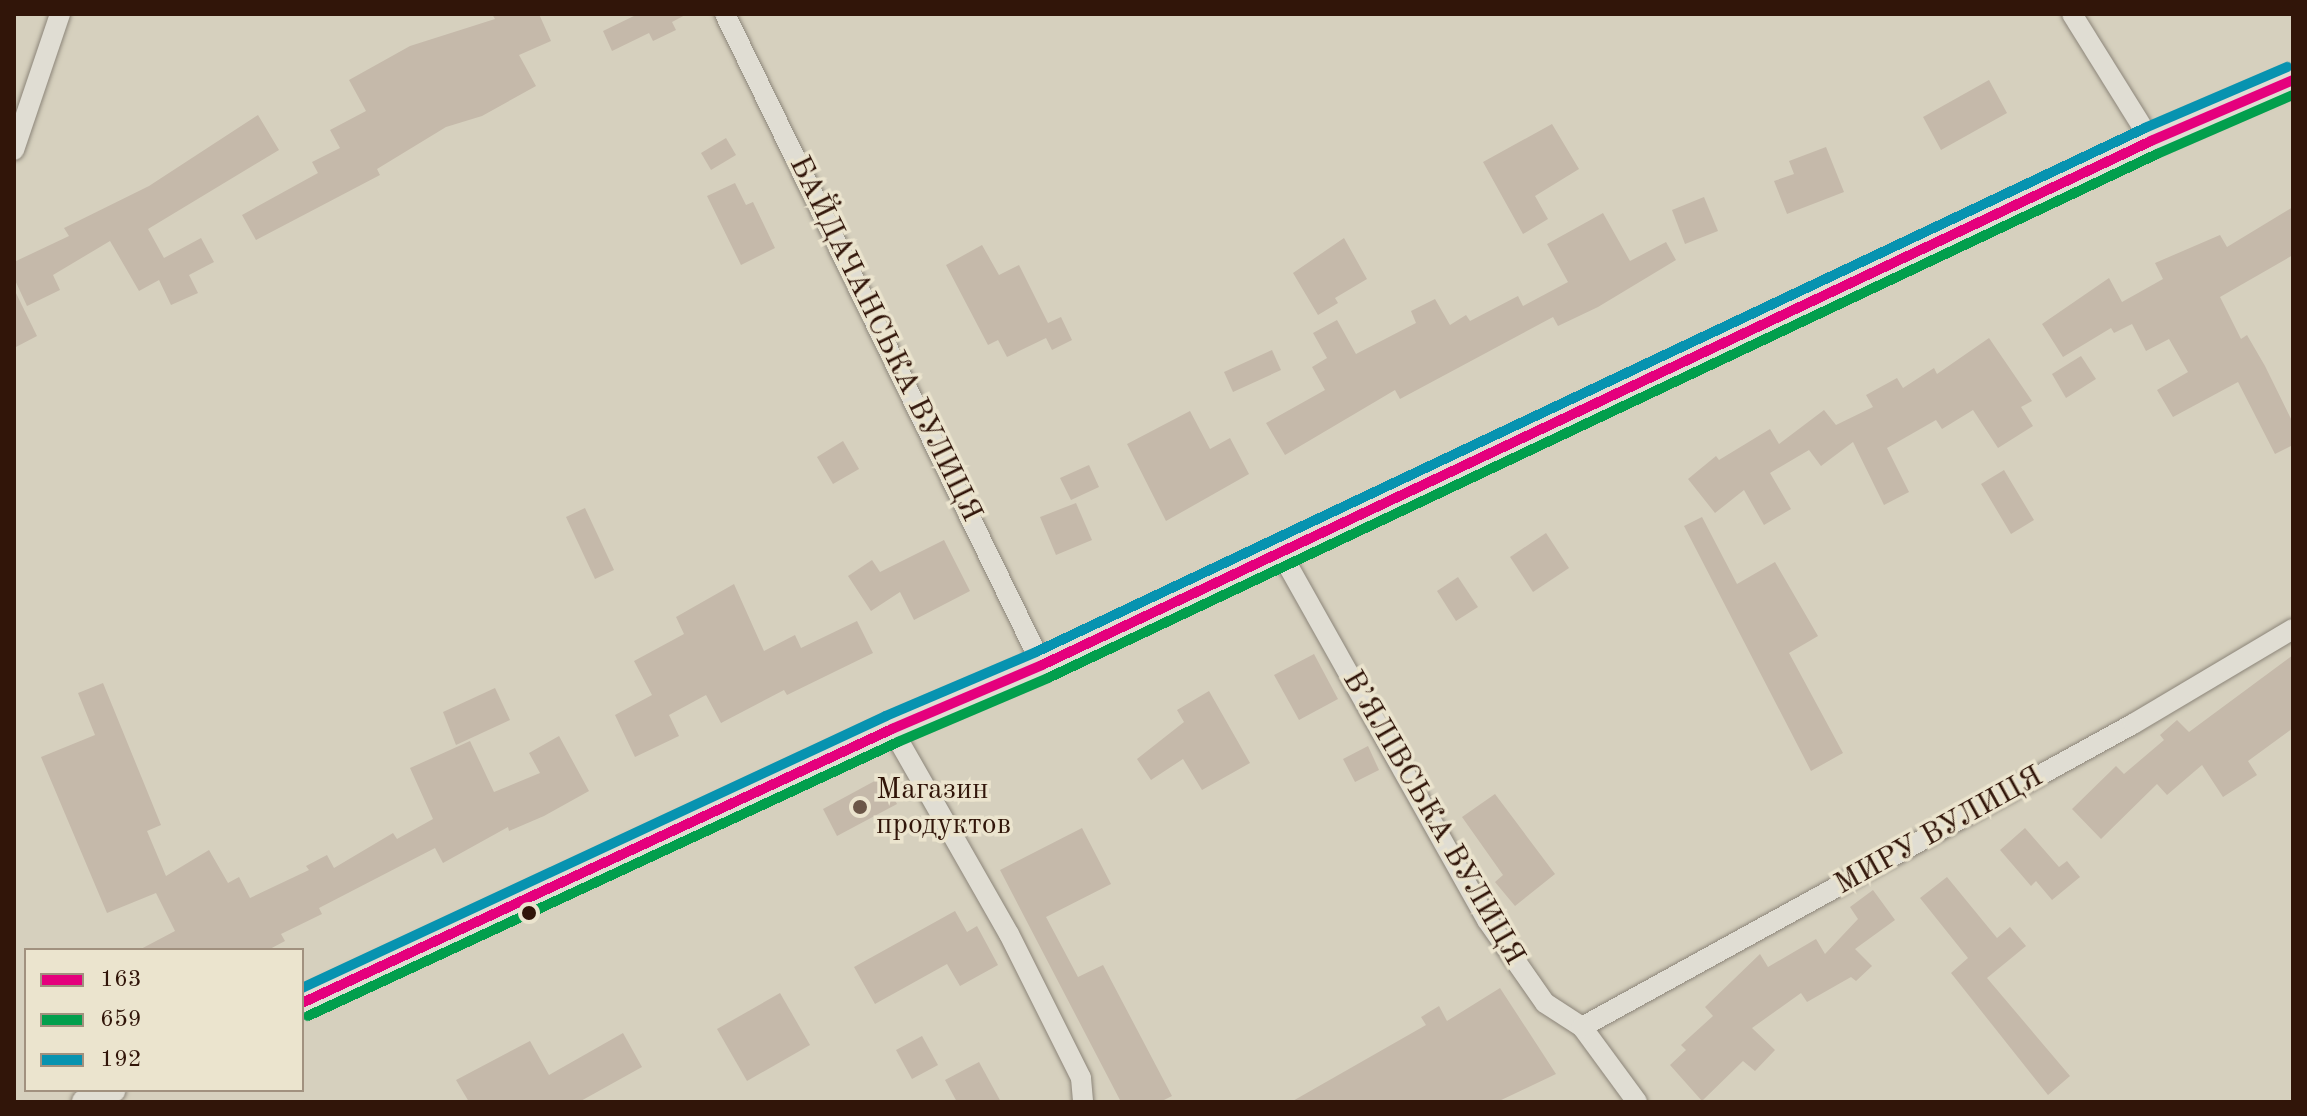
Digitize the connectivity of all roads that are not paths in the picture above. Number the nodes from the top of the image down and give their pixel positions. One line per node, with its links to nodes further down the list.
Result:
1 (60, 14): 6 (street)
2 (725, 14): 9 (street, БАЙДАЧАНСЬКА ВУЛИЦЯ)
3 (2072, 14): 5 (street)
4 (2293, 80): 5 (street)
5 (2151, 141): 7 (street)
6 (14, 150)
7 (1281, 553): 9 (street); 12 (street, В’ЯЛІВСЬКА ВУЛИЦЯ)
8 (2293, 629): 12 (street, МИРУ ВУЛИЦЯ)
9 (1042, 665): 10 (street)
10 (892, 729): 11 (street); 15 (street)
11 (304, 1002)
12 (1582, 1027): 16 (street, В’ЯЛІВСЬКА ВУЛИЦЯ)
13 (108, 1092): 14 (street)
14 (85, 1102)
15 (1083, 1102)
16 (1637, 1102)

